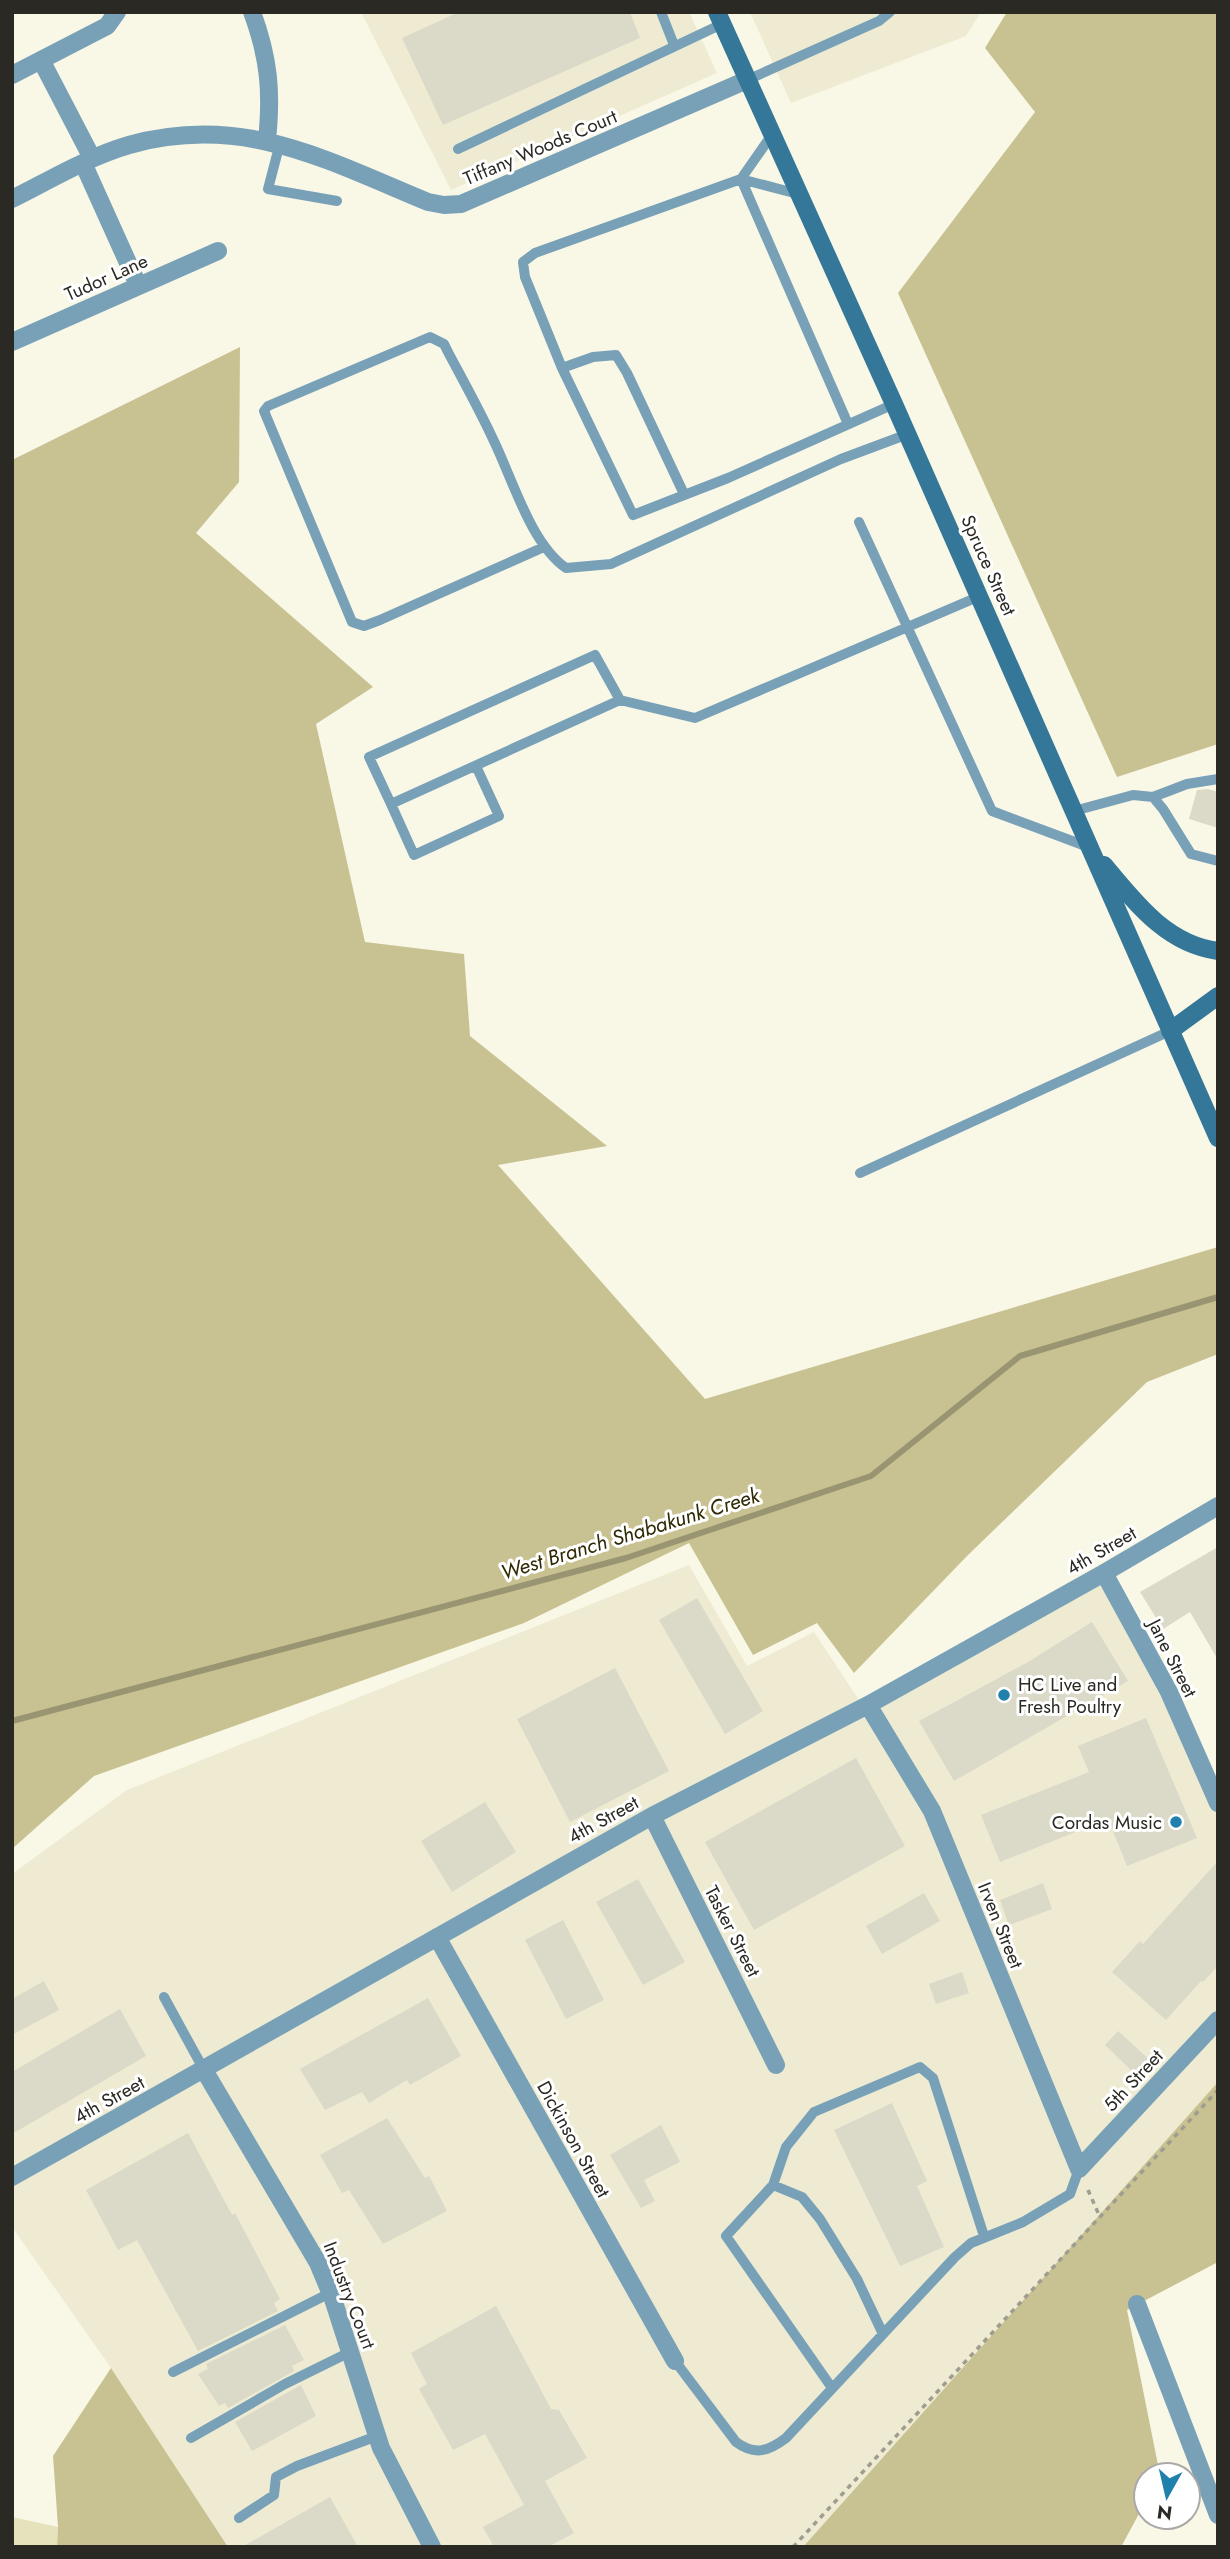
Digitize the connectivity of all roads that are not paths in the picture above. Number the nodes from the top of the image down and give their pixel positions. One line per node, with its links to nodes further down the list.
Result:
1 (117, 12): 8 (street)
2 (252, 12): 12 (street)
3 (661, 12): 7 (lane)
4 (890, 12): 5 (lane)
5 (877, 17): 10 (lane)
6 (719, 18): 7 (lane); 10 (street, Spruce Street)
7 (674, 45): 13 (lane)
8 (41, 60): 9 (street); 14 (street)
9 (12, 75)
10 (747, 80): 11 (street, Spruce Street); 12 (street, Tiffany Woods Court)
11 (771, 136): 15 (lane); 16 (street, Spruce Street)
12 (274, 141): 14 (street, Tiffany Woods Court); 18 (lane)
13 (458, 149)
14 (88, 161): 17 (street, Tiffany Woods Court); 20 (street)
15 (741, 178): 16 (lane); 22 (lane); 24 (lane)
16 (798, 194): 23 (street, Spruce Street)
17 (12, 200)
18 (337, 201)
19 (218, 251): 20 (street, Tudor Lane)
20 (138, 285): 21 (street, Tudor Lane)
21 (12, 342)
22 (562, 368): 26 (lane); 26 (lane)
23 (894, 404): 24 (lane); 25 (street, Spruce Street)
24 (849, 424): 26 (lane)
25 (908, 434): 28 (lane); 29 (street, Spruce Street)
26 (684, 494)
27 (859, 522): 30 (lane)
28 (544, 547): 28 (lane)
29 (980, 596): 30 (lane); 36 (street, Spruce Street)
30 (906, 627): 31 (lane); 37 (lane)
31 (620, 700): 32 (lane); 35 (lane)
32 (476, 765): 35 (lane); 35 (lane)
33 (1218, 779): 34 (lane)
34 (1153, 797): 36 (lane); 38 (lane)
35 (391, 804)
36 (1074, 811): 37 (street, Spruce Street)
37 (1091, 848): 39 (street); 41 (street, Spruce Street)
38 (1218, 861)
39 (1218, 951)
40 (1218, 996): 41 (street)
41 (1170, 1031): 42 (street, Spruce Street); 43 (lane)
42 (1218, 1138)
43 (860, 1173)
44 (1218, 1506): 45 (street, 4th Street)
45 (1104, 1573): 46 (street, 4th Street); 47 (street, Jane Street)
46 (868, 1705): 49 (street, 4th Street); 55 (street, Irven Street)
47 (1214, 1782): 48 (street, Jane Street)
48 (1218, 1803)
49 (652, 1816): 50 (street, 4th Street); 53 (street, Tasker Street)
50 (437, 1937): 54 (street, 4th Street); 63 (street, Dickinson Street)
51 (164, 1997): 54 (lane)
52 (1218, 2020): 55 (street, 5th Street)
53 (776, 2065)
54 (204, 2070): 56 (street, 4th Street); 59 (street, Industry Court)
55 (1079, 2169): 58 (lane)
56 (12, 2177)
57 (773, 2185): 58 (lane); 61 (lane); 65 (lane)
58 (984, 2236): 61 (lane)
59 (330, 2293): 62 (street, Industry Court); 64 (lane)
60 (1138, 2304): 68 (street)
61 (883, 2334): 65 (lane)
62 (350, 2352): 66 (street, Industry Court); 67 (lane)
63 (675, 2361): 65 (lane)
64 (173, 2372)
65 (832, 2388)
66 (377, 2436): 69 (lane); 70 (street, Industry Court)
67 (191, 2438)
68 (1218, 2515)
69 (239, 2518)
70 (432, 2547)

